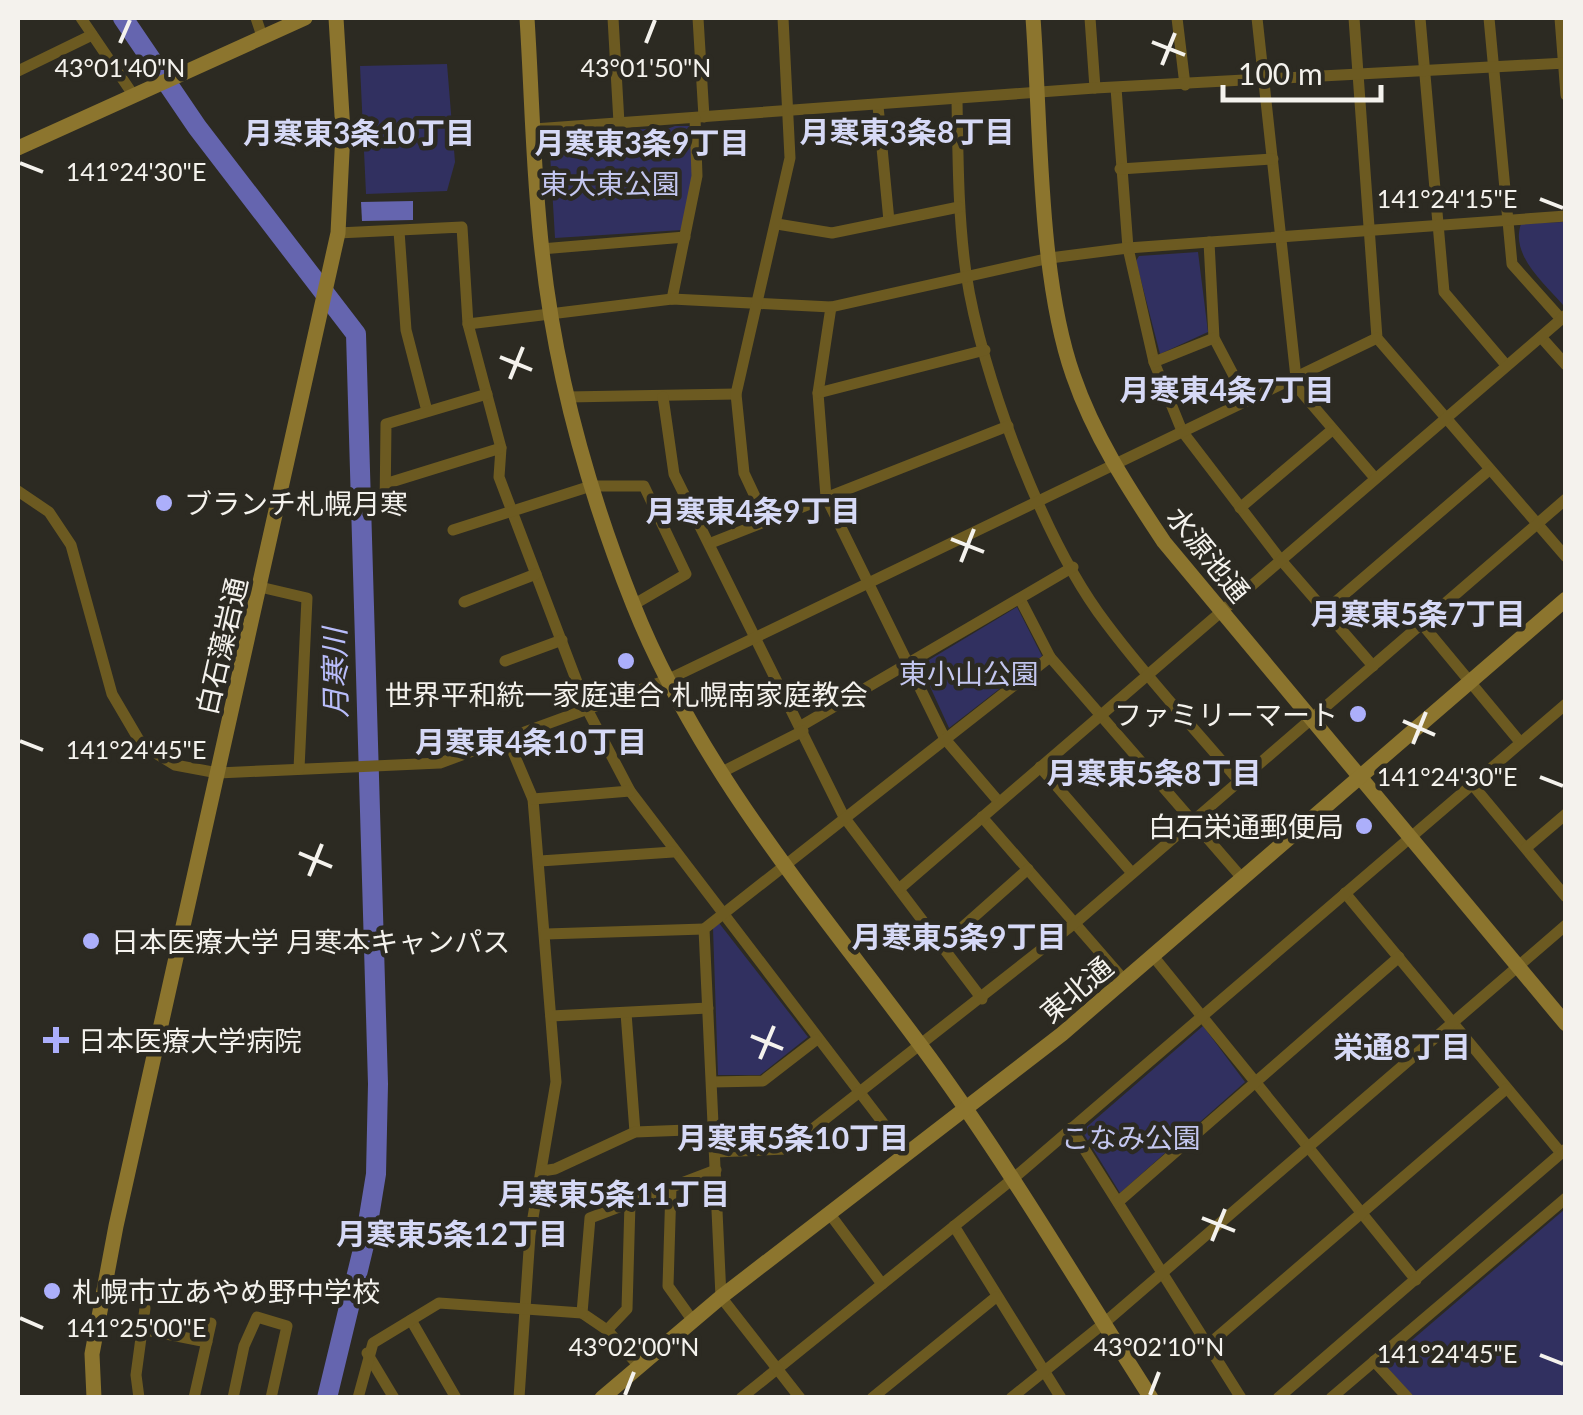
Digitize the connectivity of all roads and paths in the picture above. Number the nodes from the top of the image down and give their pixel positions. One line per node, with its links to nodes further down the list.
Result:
1 (81, 18): 17 (street)
2 (256, 18): 18 (street)
3 (305, 18): 18 (street)
4 (336, 18): 48 (street)
5 (527, 18): 36 (street)
6 (613, 18): 35 (street)
7 (698, 18): 34 (street)
8 (783, 18): 33 (street)
9 (1033, 18): 29 (street, 水源池通)
10 (1090, 18): 26 (street)
11 (1177, 18): 25 (street)
12 (1258, 18): 24 (street)
13 (1354, 18): 23 (street)
14 (1420, 18): 21 (street)
15 (1489, 18): 20 (street)
16 (1560, 18): 19 (street)
17 (92, 35): 22 (street); 28 (street)
18 (262, 36): 28 (street)
19 (1564, 63): 20 (street); 30 (street)
20 (1492, 65): 21 (street); 42 (street)
21 (1424, 70): 23 (street); 45 (street)
22 (18, 71)
23 (1358, 74): 24 (street); 47 (street)
24 (1266, 79): 25 (street); 38 (street)
25 (1185, 84): 27 (street)
26 (1094, 88): 27 (street); 29 (street)
27 (1116, 88): 39 (street)
28 (140, 93): 37 (street)
29 (1038, 93): 31 (street); 54 (street, 水源池通)
30 (1566, 95)
31 (956, 99): 32 (street); 40 (street)
32 (878, 106): 33 (street); 43 (street)
33 (788, 111): 34 (street); 44 (street)
34 (699, 118): 35 (street); 49 (street)
35 (619, 122): 36 (street)
36 (534, 129): 53 (street)
37 (18, 148)
38 (1273, 159): 39 (street); 50 (street)
39 (1120, 169): 52 (street)
40 (959, 207): 43 (street); 55 (street)
41 (1566, 216): 42 (street)
42 (1507, 220): 45 (street); 60 (street)
43 (889, 221): 44 (street)
44 (777, 224): 57 (street)
45 (1438, 226): 47 (street); 67 (street)
46 (398, 231): 48 (street); 61 (street); 76 (street)
47 (1367, 232): 50 (street); 64 (street)
48 (338, 233): 103 (street, 白石藻岩通)
49 (686, 237): 53 (street); 56 (street)
50 (1283, 238): 51 (street); 69 (street)
51 (1209, 242): 52 (street); 63 (street)
52 (1128, 248): 54 (street); 66 (street)
53 (541, 249): 59 (street)
54 (1050, 258): 55 (street); 82 (street, 水源池通)
55 (966, 276): 58 (street); 65 (street)
56 (672, 299): 57 (street); 59 (street)
57 (758, 302): 58 (street); 72 (street)
58 (831, 307): 70 (street)
59 (550, 312): 61 (street); 74 (street)
60 (1563, 317): 62 (street)
61 (468, 324): 71 (street)
62 (1541, 337): 67 (street); 68 (street)
63 (1214, 338): 66 (street); 75 (street)
64 (1376, 338): 69 (street); 77 (street)
65 (985, 350): 70 (street); 78 (street)
66 (1154, 362): 80 (street)
67 (1506, 365): 77 (street)
68 (1566, 365)
69 (1296, 375): 75 (street); 79 (street)
70 (818, 393): 88 (street)
71 (487, 394): 76 (street); 81 (street)
72 (736, 394): 73 (street); 94 (street)
73 (663, 396): 74 (street); 97 (street)
74 (567, 397): 86 (street)
75 (1246, 399): 80 (street)
76 (427, 411): 85 (street)
77 (1445, 418): 83 (street); 84 (street)
78 (1008, 426): 88 (street); 90 (street)
79 (1332, 430): 84 (street); 91 (street)
80 (1182, 431): 82 (street); 91 (street)
81 (500, 448): 85 (street); 93 (street)
82 (1111, 463): 90 (street); 108 (street, 水源池通)
83 (1489, 470): 95 (street); 109 (street)
84 (1374, 477): 99 (street)
85 (388, 483): 92 (street)
86 (591, 486): 93 (street); 107 (street); 107 (street)
87 (18, 491): 130 (street)
88 (826, 497): 94 (street); 102 (street)
89 (1566, 499): 95 (street)
90 (1037, 500): 100 (street); 102 (street)
91 (1240, 508): 99 (street)
92 (386, 510)
93 (511, 512): 96 (street); 101 (street)
94 (767, 522): 97 (street)
95 (1536, 524): 98 (street); 110 (street)
96 (452, 530)
97 (711, 544): 111 (street)
98 (1566, 557)
99 (1280, 560): 108 (street); 109 (street)
100 (1073, 566): 104 (street); 117 (street)
101 (536, 574): 106 (street); 112 (street)
102 (868, 582): 111 (street); 115 (street)
103 (260, 587): 129 (street); 130 (street, 白石藻岩通)
104 (1020, 598): 113 (street); 115 (street)
105 (1566, 599): 119 (street, 東北通)
106 (464, 602)
107 (634, 605): 118 (street)
108 (1220, 609): 117 (street); 123 (street, 水源池通)
109 (1325, 612): 116 (street)
110 (1422, 624): 116 (street); 119 (street)
111 (754, 637): 118 (street); 124 (street)
112 (562, 640): 114 (street); 121 (street)
113 (1050, 657): 122 (street); 125 (street)
114 (504, 661)
115 (909, 663): 124 (street); 125 (street)
116 (1373, 666): 123 (street)
117 (1147, 672): 122 (street); 133 (street)
118 (667, 680): 121 (street); 131 (street)
119 (1472, 680): 127 (street); 132 (street, 東北通)
120 (1566, 704): 127 (street)
121 (588, 711): 126 (street); 135 (street)
122 (1099, 715): 128 (street); 141 (street)
123 (1312, 718): 132 (street, 水源池通); 133 (street)
124 (802, 728): 131 (street); 140 (street)
125 (946, 738): 137 (street); 140 (street)
126 (508, 740): 129 (street); 136 (street)
127 (1520, 742): 134 (street)
128 (1040, 768): 137 (street); 148 (street)
129 (300, 770): 130 (street)
130 (218, 773): 215 (street, 白石藻岩通)
131 (720, 773): 146 (street)
132 (1361, 775): 142 (street, 水源池通); 149 (street, 東北通)
133 (1238, 780): 141 (street)
134 (1471, 783): 142 (street); 143 (street)
135 (630, 791): 136 (street); 144 (street)
136 (534, 799): 145 (street)
137 (1000, 802): 139 (street)
138 (1566, 814): 143 (street)
139 (982, 817): 147 (street); 150 (street)
140 (844, 818): 146 (street); 150 (street)
141 (1191, 822): 148 (street); 149 (street)
142 (1410, 836): 151 (street); 161 (street, 水源池通)
143 (1526, 848): 152 (street)
144 (674, 852): 145 (street); 153 (street)
145 (540, 861): 157 (street)
146 (782, 865): 153 (street); 171 (street)
147 (1028, 870): 154 (street); 158 (street)
148 (1132, 873): 154 (street)
149 (1242, 878): 159 (street, 東北通)
150 (899, 890): 158 (street)
151 (1345, 894): 160 (street); 166 (street)
152 (1566, 897)
153 (720, 912): 156 (street); 170 (street)
154 (1076, 923): 162 (street); 163 (street)
155 (1566, 924): 161 (street)
156 (704, 929): 157 (street); 164 (street)
157 (546, 934): 167 (street)
158 (940, 947): 163 (street)
159 (1153, 956): 162 (street, 東北通); 166 (street)
160 (1399, 957): 168 (street); 172 (street)
161 (1517, 967): 168 (street); 169 (street, 水源池通)
162 (1124, 981): 176 (street, 東北通)
163 (982, 998): 171 (street)
164 (708, 1008): 165 (street); 173 (street)
165 (626, 1013): 167 (street); 179 (street)
166 (1202, 1015): 172 (street); 177 (street)
167 (551, 1016): 185 (street)
168 (1451, 1024): 174 (street); 180 (street)
169 (1566, 1024)
170 (816, 1040): 173 (street); 175 (street)
171 (920, 1045): 175 (street); 176 (street)
172 (1252, 1081): 180 (street); 189 (street)
173 (712, 1082): 178 (street)
174 (1506, 1088): 181 (street); 192 (street)
175 (858, 1093): 182 (street); 183 (street)
176 (965, 1107): 183 (street, 東北通); 186 (street)
177 (1071, 1128): 186 (street); 189 (street)
178 (714, 1129): 179 (street); 182 (street)
179 (635, 1132): 185 (street)
180 (1308, 1149): 192 (street); 194 (street)
181 (1563, 1151): 195 (street)
182 (715, 1152): 184 (street)
183 (906, 1153): 191 (street, 東北通)
184 (716, 1170): 187 (street); 197 (street)
185 (542, 1171): 200 (street)
186 (1015, 1177): 193 (street); 205 (street)
187 (671, 1187): 190 (street); 203 (street)
188 (1566, 1198): 211 (street)
189 (1118, 1202): 194 (street)
190 (630, 1203): 201 (street); 207 (street)
191 (829, 1213): 196 (street); 197 (street, 東北通)
192 (1362, 1214): 195 (street); 209 (street)
193 (954, 1226): 196 (street); 198 (street)
194 (1161, 1272): 205 (street); 209 (street)
195 (1416, 1280): 232 (street)
196 (882, 1284): 213 (street)
197 (721, 1297): 203 (street, 東北通); 213 (street)
198 (996, 1297): 214 (street); 227 (street)
199 (145, 1308): 206 (street)
200 (524, 1311): 201 (street); 202 (street); 223 (street)
201 (582, 1313): 207 (street)
202 (411, 1320): 210 (street); 222 (street)
203 (692, 1321): 212 (street, 東北通)
204 (211, 1323): 208 (street)
205 (1103, 1324): 214 (street); 230 (street)
206 (140, 1329): 208 (street); 216 (street)
207 (607, 1330): 212 (street)
208 (206, 1342): 217 (street)
209 (1208, 1346): 231 (street)
210 (367, 1353): 220 (street); 221 (street)
211 (1374, 1361): 233 (street); 234 (street)
212 (638, 1366): 224 (street, 東北通)
213 (777, 1369): 225 (street); 226 (street)
214 (1044, 1370): 228 (street); 229 (street)
215 (94, 1398)
216 (139, 1398)
217 (194, 1398)
218 (233, 1398): 219 (street)
219 (271, 1398)
220 (358, 1398)
221 (394, 1398)
222 (456, 1398)
223 (519, 1398)
224 (602, 1398)
225 (741, 1398)
226 (800, 1398)
227 (872, 1398)
228 (1010, 1398)
229 (1061, 1398)
230 (1151, 1398)
231 (1241, 1398)
232 (1278, 1398)
233 (1331, 1398)
234 (1408, 1398)

